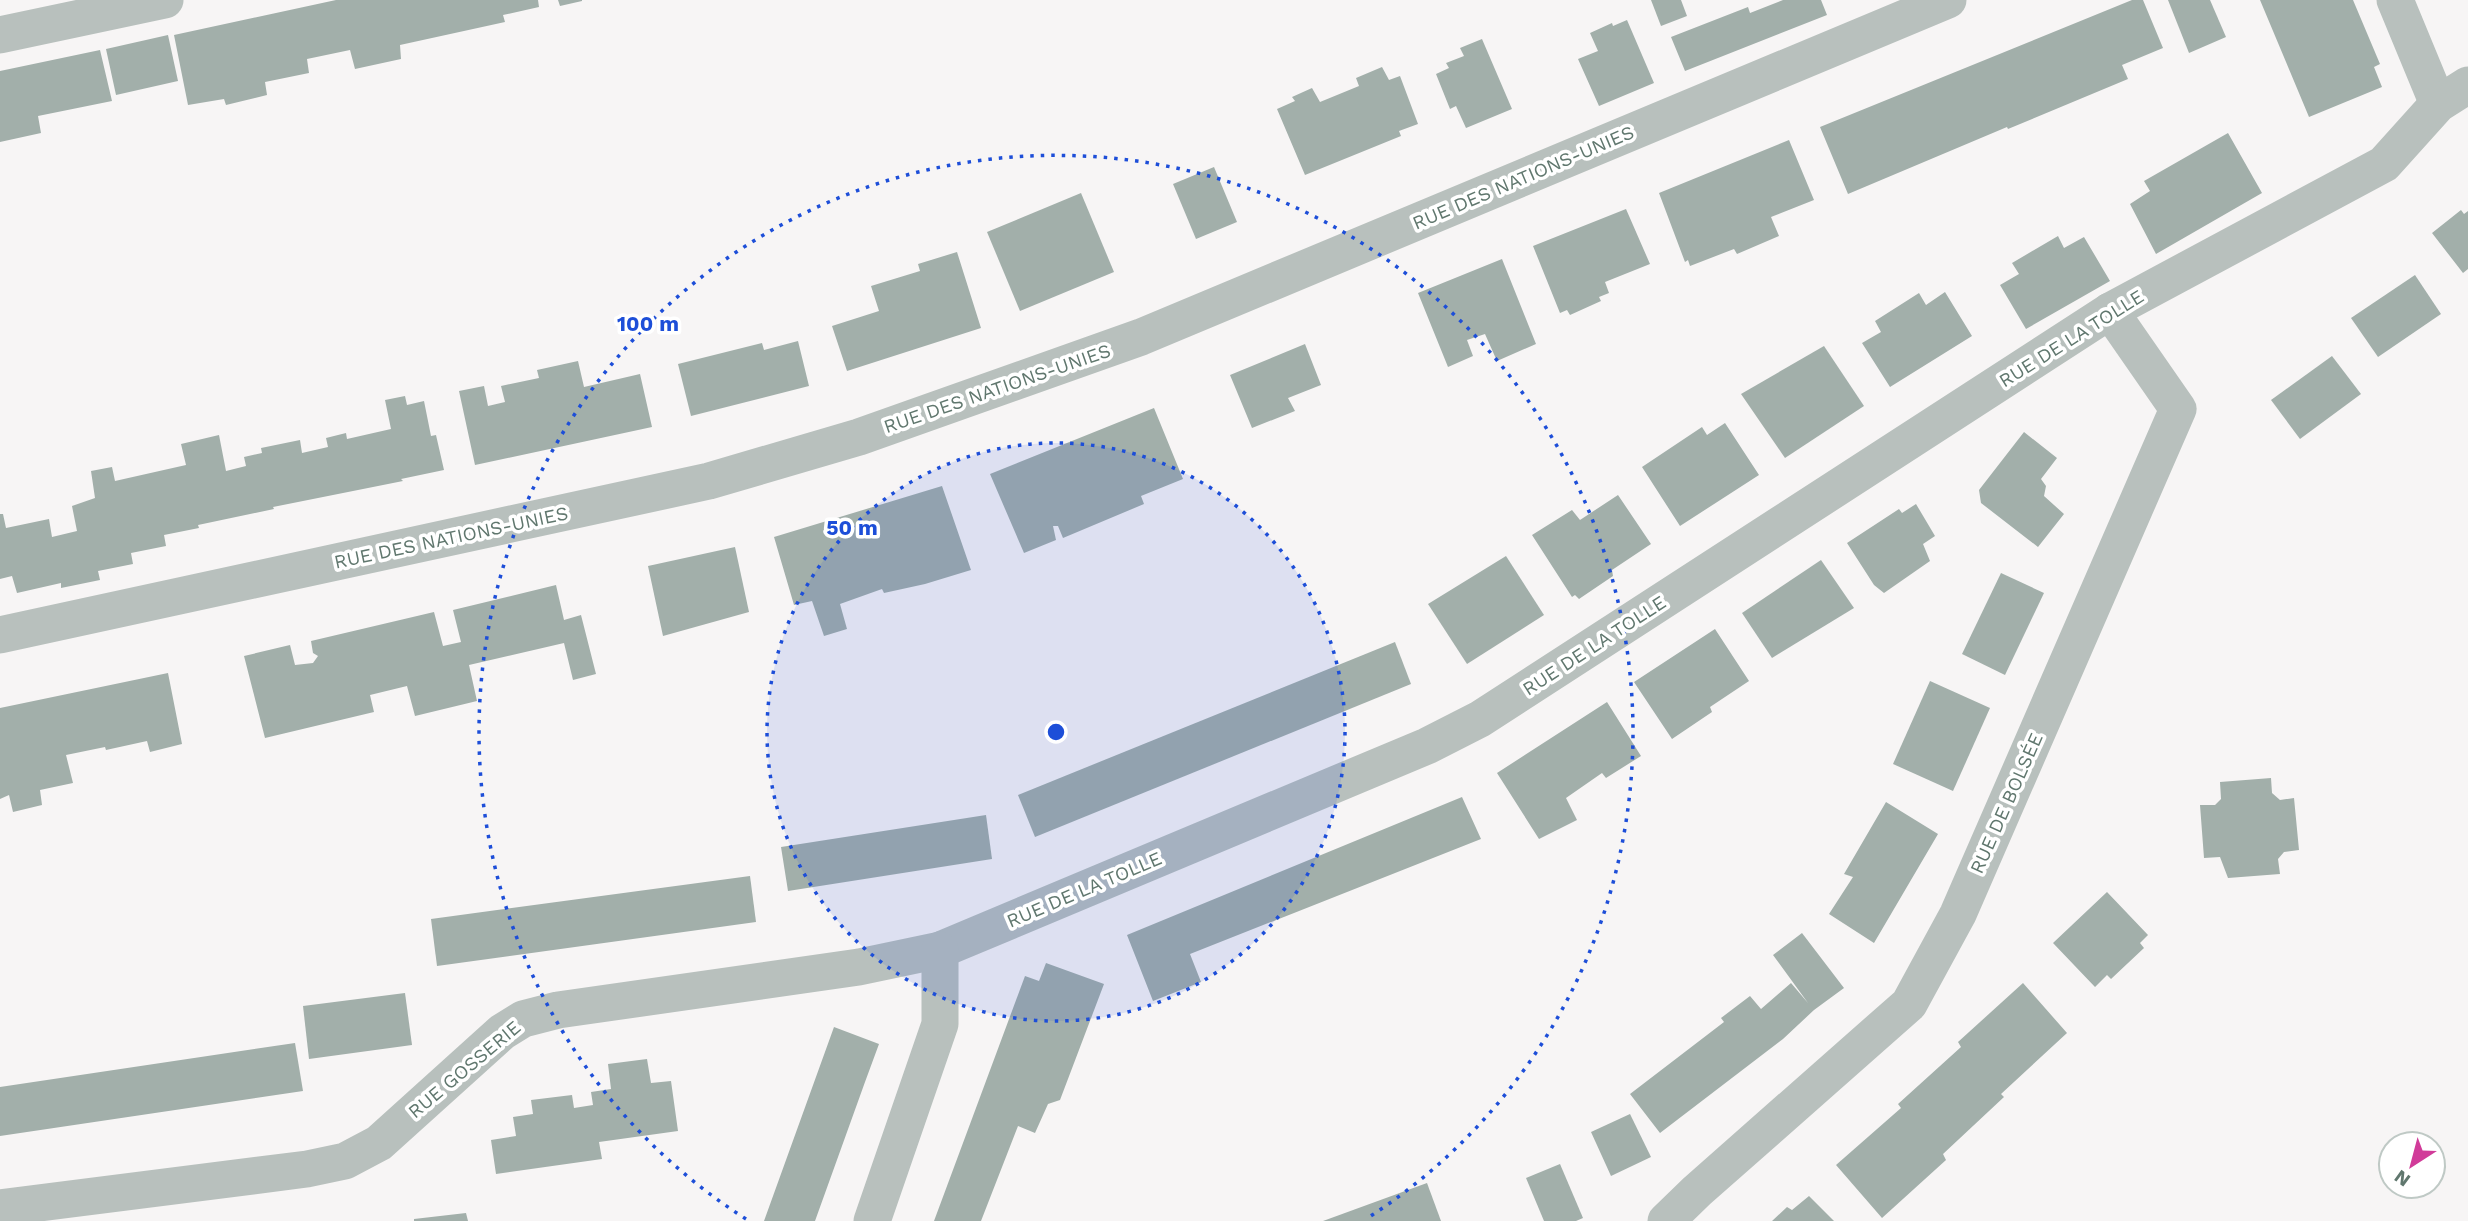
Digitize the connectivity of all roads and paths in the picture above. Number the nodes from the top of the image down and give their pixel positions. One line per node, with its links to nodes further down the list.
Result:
1 (165, 0): 4 (street)
2 (1948, 0): 7 (street, RUE DES NATIONS-UNIES)
3 (2395, 0): 5 (street)
4 (0, 35)
5 (2453, 95): 6 (street, RUE DE LA TOLLE)
6 (2110, 311): 8 (street, RUE DE LA TOLLE); 11 (street, RUE DE BOLSÉE)
7 (0, 635)
8 (940, 950): 9 (street, RUE GOSSERIE); 10 (street)
9 (0, 1208)
10 (872, 1221)
11 (1666, 1221)

